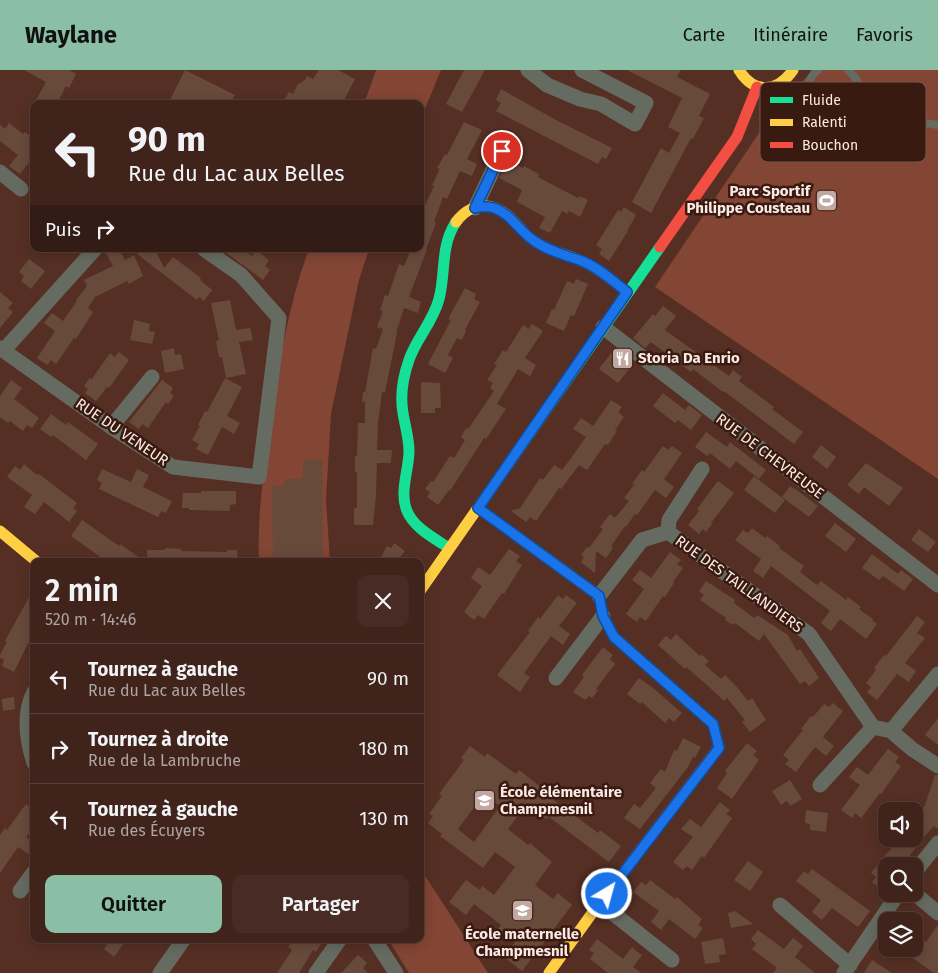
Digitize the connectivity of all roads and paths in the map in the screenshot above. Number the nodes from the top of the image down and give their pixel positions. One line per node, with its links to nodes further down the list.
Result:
1 (528, 70): 12 (street)
2 (582, 70): 12 (street); 12 (street)
3 (739, 70): 10 (street)
4 (793, 70): 7 (street)
5 (848, 70): 9 (lane)
6 (815, 71): 8 (lane)
7 (784, 82)
8 (808, 82)
9 (857, 82)
10 (757, 87): 11 (street); 19 (street)
11 (760, 87)
12 (570, 95)
13 (502, 151): 16 (street)
14 (0, 172): 15 (street)
15 (21, 189)
16 (475, 208): 19 (street); 28 (street)
17 (92, 252): 21 (street)
18 (208, 252): 23 (street, RUE DU VENEUR)
19 (627, 292): 20 (street)
20 (603, 327): 25 (street); 30 (street, RUE DE CHEVREUSE)
21 (2, 349): 23 (street, RUE DU VENEUR)
22 (152, 377): 23 (street)
23 (111, 427)
24 (702, 469): 27 (street)
25 (478, 508): 28 (street); 32 (street)
26 (0, 531): 29 (street)
27 (668, 532): 32 (street, RUE DES TAILLANDIERS); 37 (street, RUE DES TAILLANDIERS)
28 (449, 548): 31 (street)
29 (32, 558)
30 (938, 584)
31 (424, 585)
32 (599, 596): 33 (street)
33 (603, 616): 35 (street); 48 (street)
34 (938, 674): 38 (street)
35 (556, 678)
36 (30, 709): 39 (street)
37 (873, 727): 38 (street); 41 (street)
38 (891, 730): 40 (street)
39 (30, 751)
40 (938, 766)
41 (820, 786)
42 (938, 842): 43 (street)
43 (923, 861)
44 (30, 878): 45 (street)
45 (20, 892)
46 (923, 900): 50 (street)
47 (893, 902): 55 (street)
48 (600, 903): 54 (street); 59 (street)
49 (780, 905): 55 (street)
50 (938, 913)
51 (181, 943): 56 (street)
52 (337, 943): 57 (street)
53 (377, 943): 58 (street)
54 (672, 960)
55 (847, 969)
56 (160, 973)
57 (316, 973)
58 (396, 973)
59 (549, 973)

